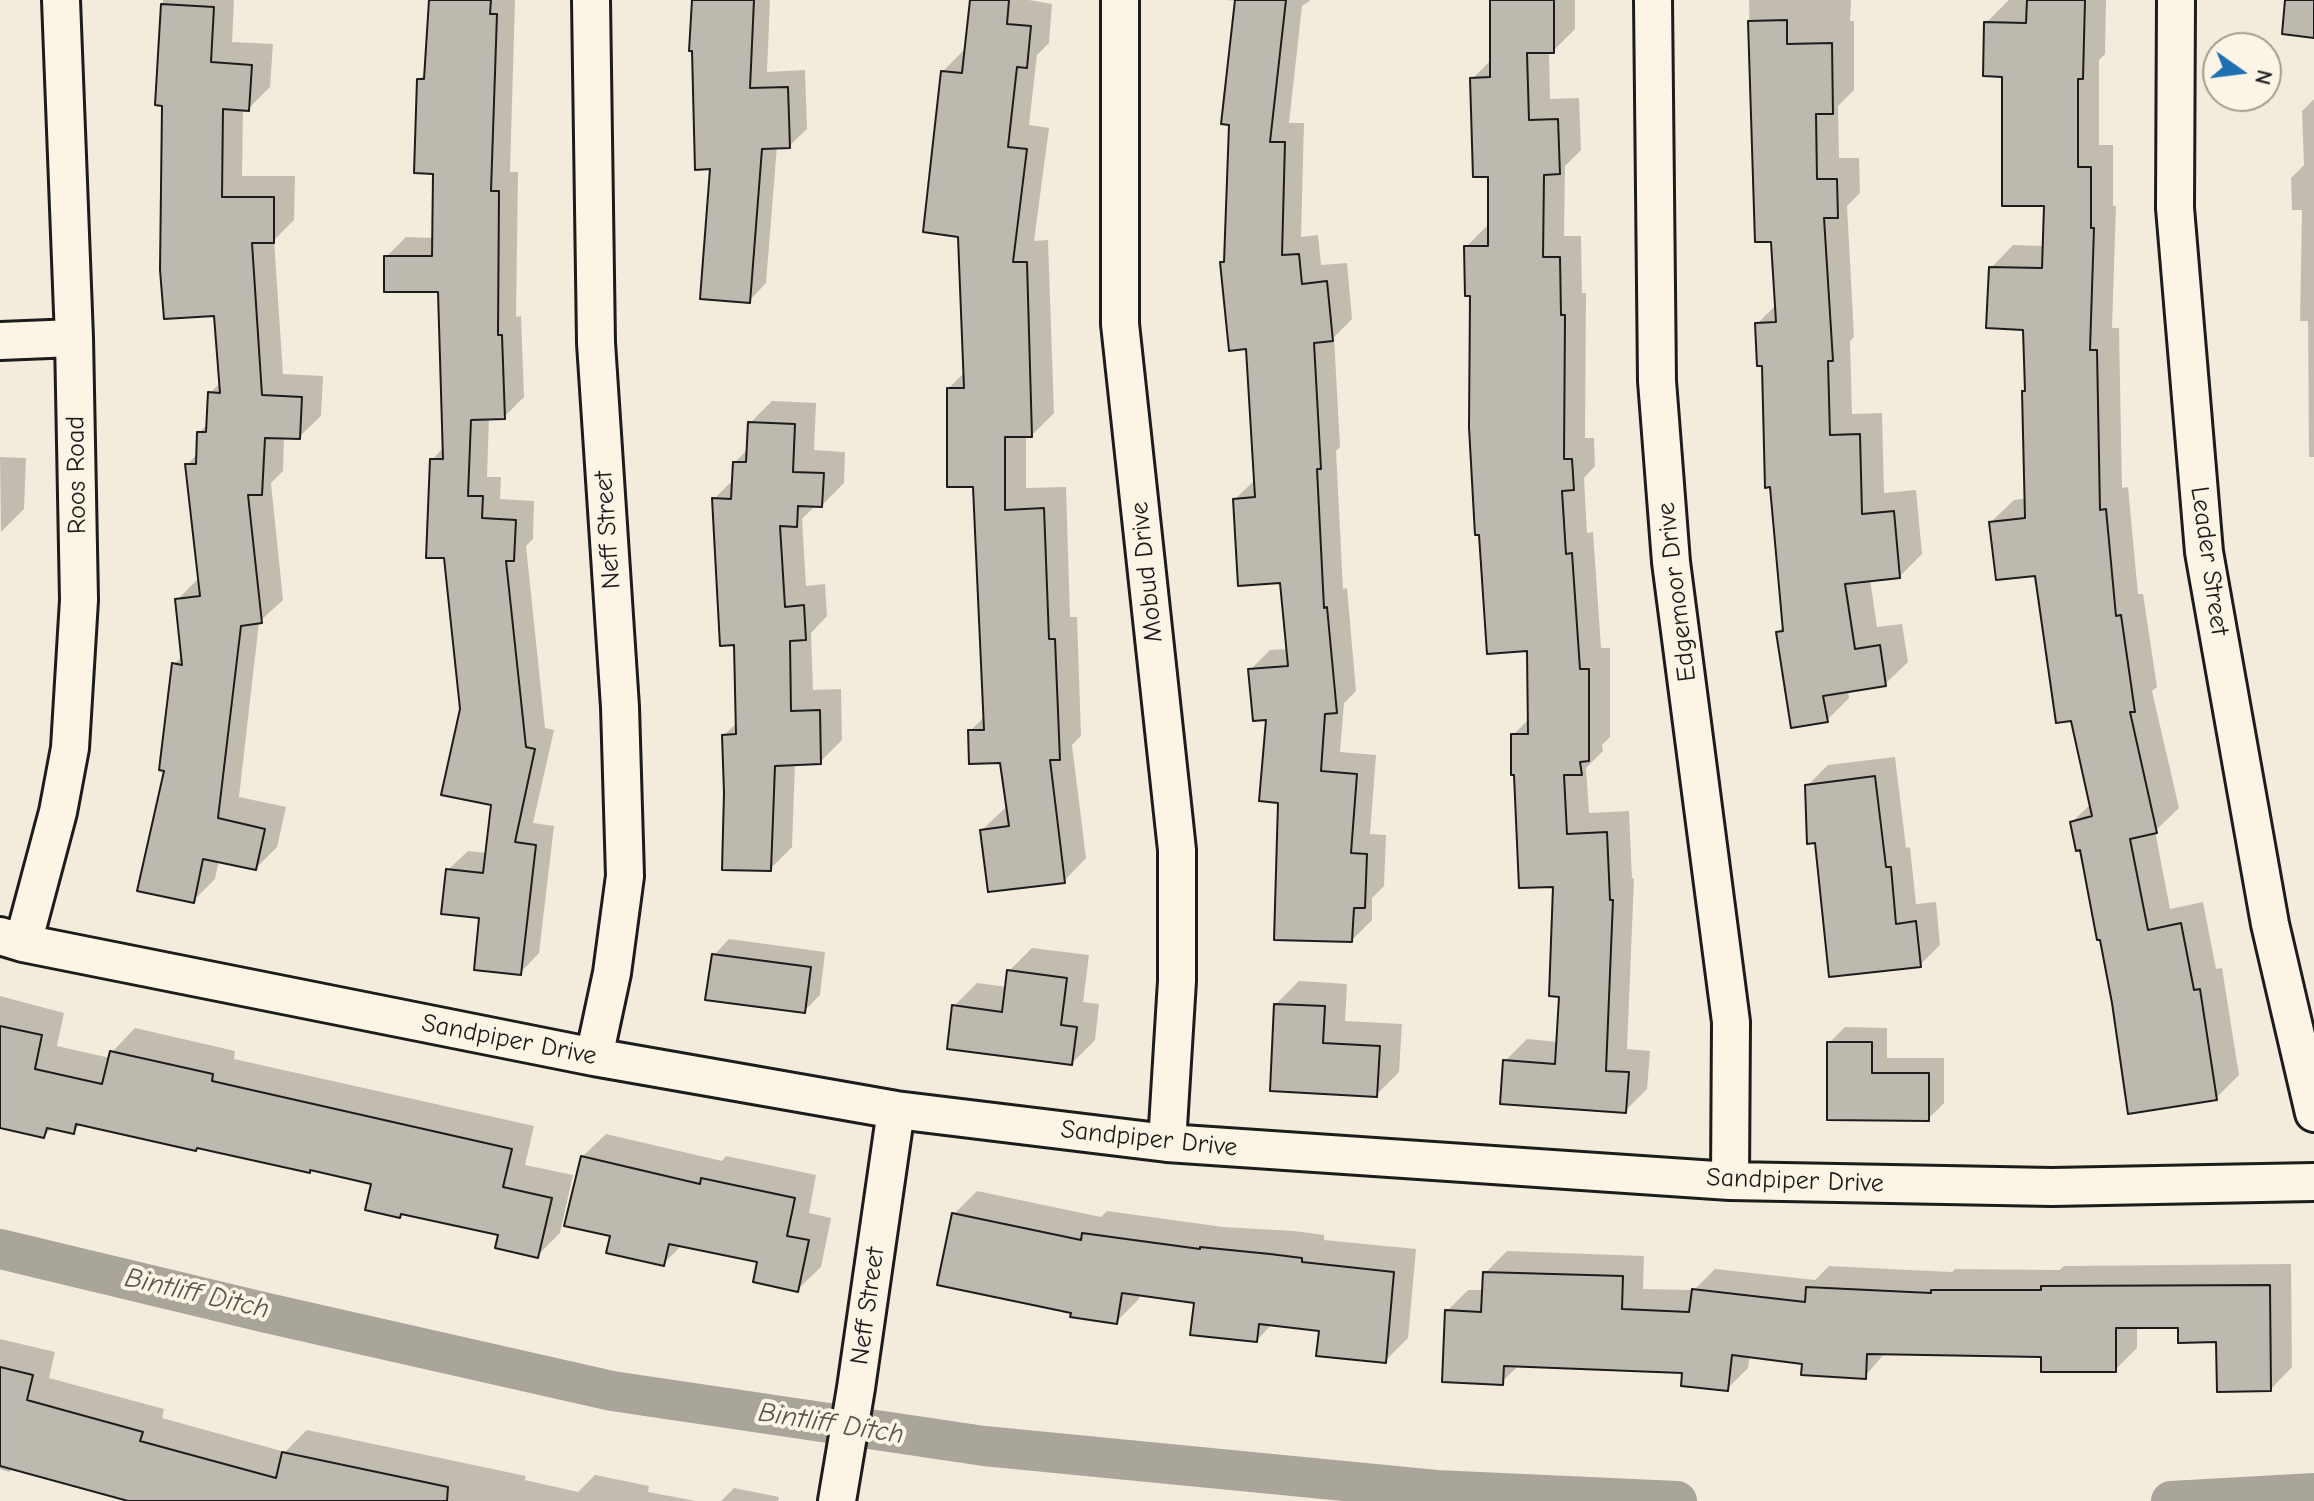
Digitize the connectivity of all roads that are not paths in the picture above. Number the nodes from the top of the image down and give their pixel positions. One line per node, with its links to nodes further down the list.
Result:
1 (61, 0): 6 (street, Roos Road)
2 (591, 0): 9 (street, Neff Street)
3 (1120, 0): 12 (street, Mobud Drive)
4 (1653, 0): 13 (street, Edgemoor Drive)
5 (2176, 0): 11 (street, Leader Street)
6 (74, 338): 7 (street); 8 (street, Roos Road)
7 (0, 341)
8 (12, 940): 9 (street, Sandpiper Drive)
9 (594, 1057): 10 (street, Sandpiper Drive)
10 (896, 1110): 12 (street, Sandpiper Drive); 15 (street, Neff Street)
11 (2314, 1113)
12 (1167, 1143): 13 (street, Sandpiper Drive)
13 (1730, 1181): 14 (street, Sandpiper Drive)
14 (2314, 1182)
15 (837, 1501)

